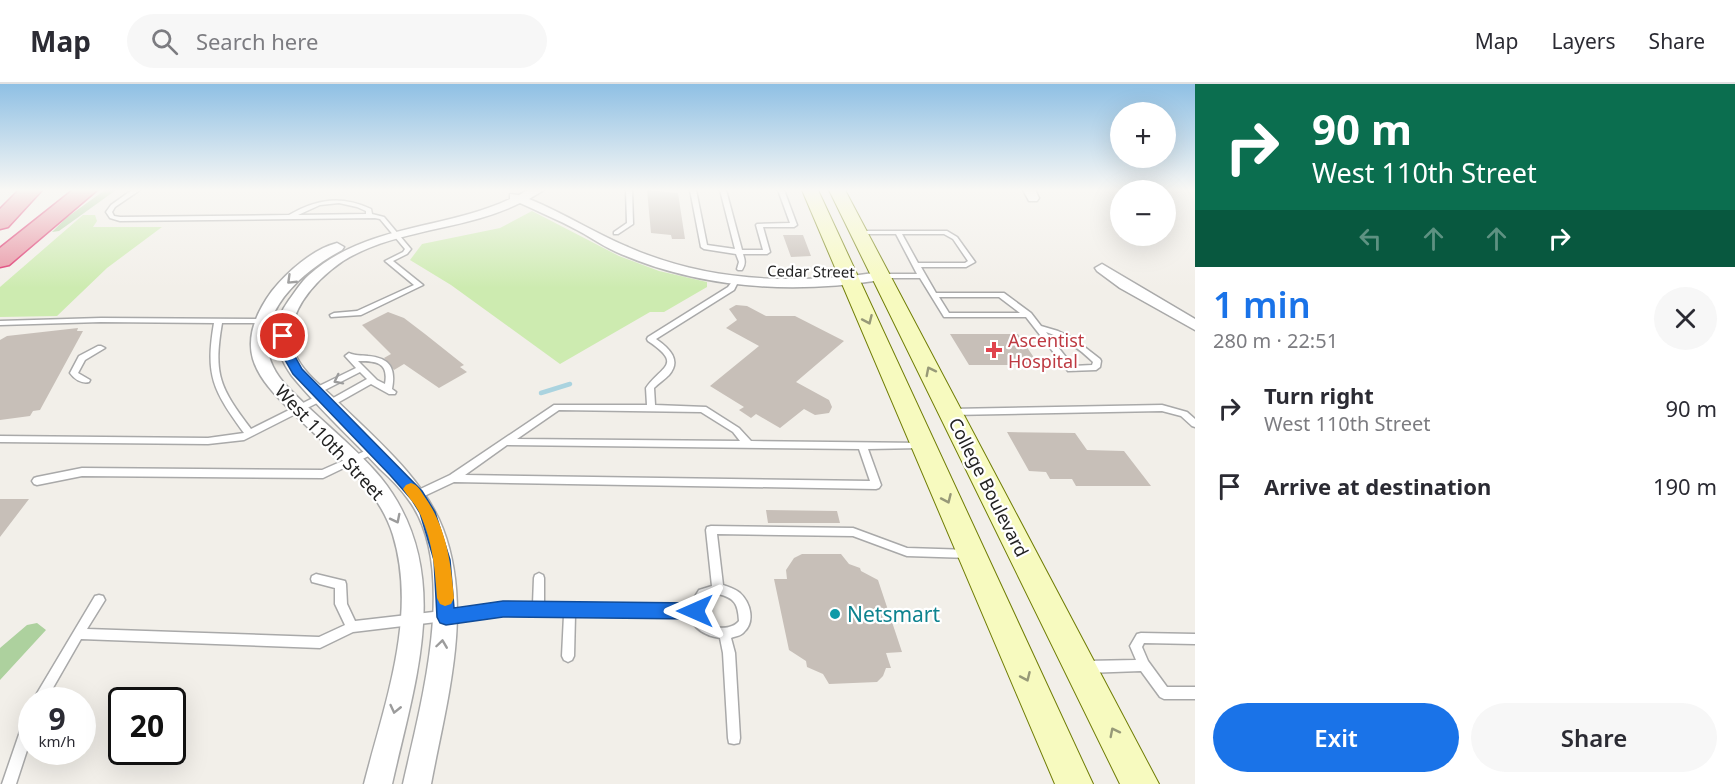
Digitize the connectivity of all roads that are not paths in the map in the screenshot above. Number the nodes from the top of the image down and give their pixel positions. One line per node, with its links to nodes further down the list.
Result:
1 (33, 223): 18 (highway)
2 (45, 223): 18 (highway)
3 (387, 223): 13 (lane)
4 (421, 223): 13 (street, West 110th Street)
5 (572, 223): 21 (street, Cedar Street)
6 (596, 223): 16 (street, Cedar Street)
7 (630, 223): 16 (lane)
8 (699, 223): 17 (lane)
9 (731, 223): 17 (lane)
10 (793, 223): 17 (lane)
11 (825, 223): 22 (main road)
12 (853, 223): 14 (main road, College Boulevard)
13 (394, 230): 26 (lane); 28 (street, West 110th Street, one-way to 28); 37 (street, West 110th Street)
14 (858, 232): 15 (lane); 23 (main road, College Boulevard)
15 (898, 232): 19 (lane); 19 (lane)
16 (616, 233): 21 (street, Cedar Street)
17 (739, 252): 21 (lane)
18 (0, 258)
19 (916, 265): 24 (lane)
20 (1102, 268): 31 (street)
21 (738, 275): 22 (street, Cedar Street); 38 (lane)
22 (849, 276): 23 (street, Cedar Street); 46 (main road, one-way to 46)
23 (881, 276): 24 (lane); 40 (main road, College Boulevard, one-way to 23)
24 (922, 276): 25 (lane)
25 (934, 295): 27 (lane); 27 (lane)
26 (333, 315)
27 (1029, 315): 32 (lane)
28 (263, 321): 29 (lane); 39 (street, West 110th Street)
29 (218, 322): 30 (lane); 42 (lane)
30 (0, 323)
31 (1195, 326)
32 (1040, 328): 32 (lane)
33 (101, 348): 35 (lane)
34 (360, 369): 36 (lane); 36 (lane); 37 (lane, one-way to 37)
35 (86, 380)
36 (372, 380): 37 (lane)
37 (322, 397): 39 (lane); 48 (street, West 110th Street)
38 (651, 408): 44 (lane); 45 (lane)
39 (300, 409): 42 (lane); 49 (street, West 110th Street)
40 (951, 412): 41 (lane); 69 (main road, College Boulevard)
41 (1195, 424)
42 (250, 434): 43 (lane)
43 (0, 439)
44 (504, 442): 45 (lane); 50 (lane)
45 (748, 444): 47 (lane)
46 (923, 445): 47 (lane); 53 (main road, one-way to 53)
47 (862, 446): 50 (lane)
48 (374, 450): 49 (lane); 52 (street, West 110th Street)
49 (351, 461): 51 (lane); 62 (street, West 110th Street, one-way to 62)
50 (453, 477): 52 (lane)
51 (37, 481)
52 (417, 495): 61 (street, West 110th Street)
53 (972, 554): 56 (lane); 77 (main road, one-way to 77)
54 (538, 578): 58 (lane)
55 (316, 579): 63 (lane)
56 (718, 589): 60 (lane); 65 (lane)
57 (99, 600): 64 (lane)
58 (538, 610): 59 (lane); 61 (lane)
59 (570, 610): 60 (lane); 67 (lane)
60 (695, 611): 65 (lane)
61 (446, 617): 62 (lane); 76 (street, West 110th Street, one-way to 61)
62 (412, 619): 63 (lane); 75 (street, West 110th Street, one-way to 75)
63 (352, 627): 64 (lane)
64 (78, 634): 70 (lane)
65 (725, 635): 72 (lane)
66 (1195, 639): 68 (lane)
67 (568, 656)
68 (1144, 665): 69 (lane); 71 (lane)
69 (1081, 667): 78 (main road, College Boulevard, one-way to 69)
70 (47, 687)
71 (1195, 693)
72 (734, 738)
73 (18, 757): 74 (lane)
74 (9, 784)
75 (378, 784)
76 (417, 784)
77 (1074, 784)
78 (1140, 784)

